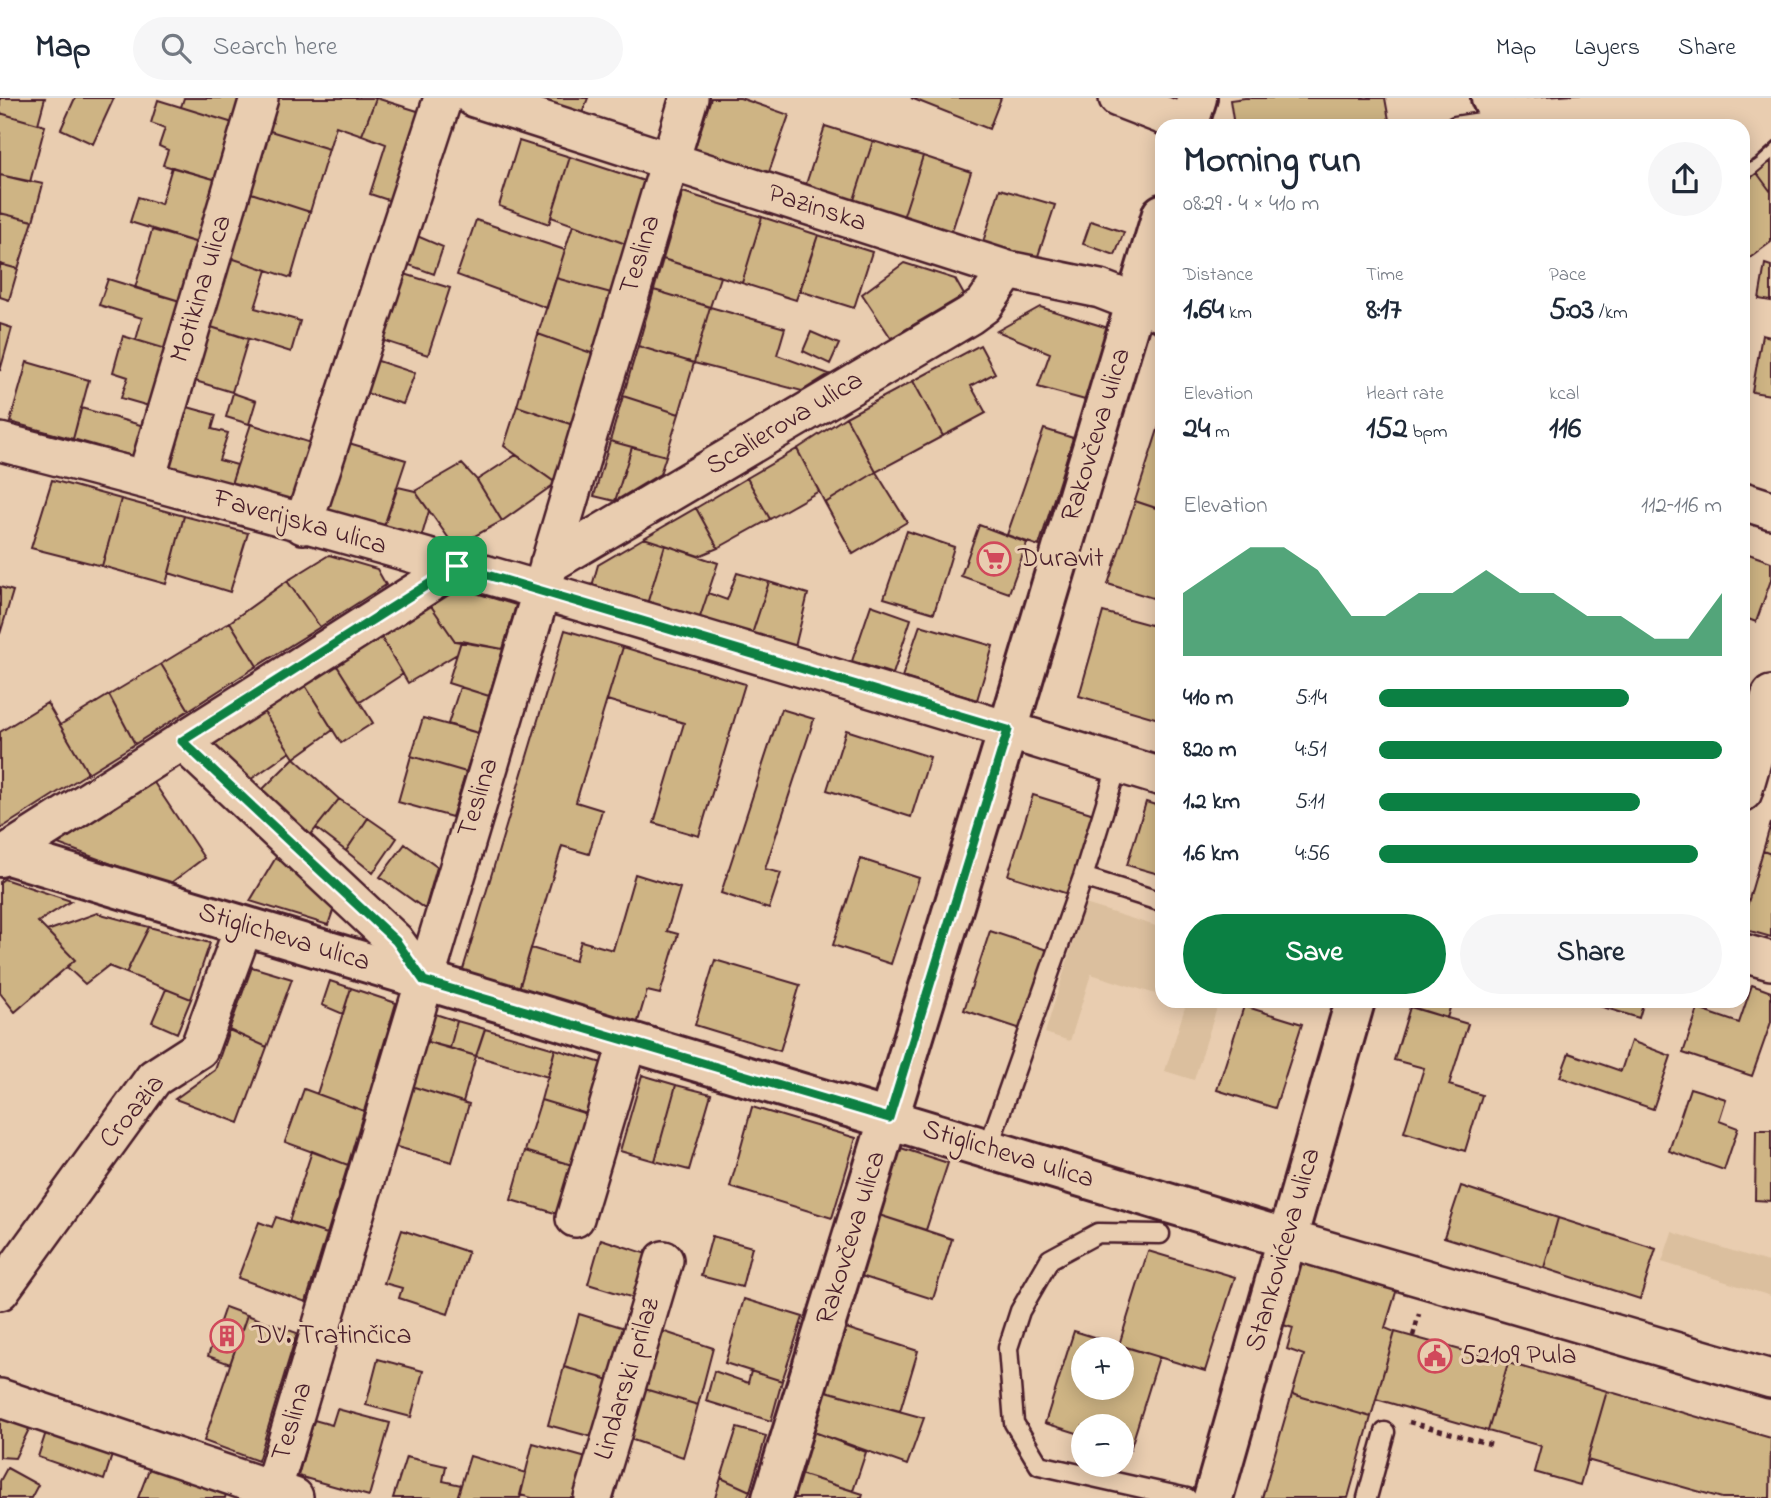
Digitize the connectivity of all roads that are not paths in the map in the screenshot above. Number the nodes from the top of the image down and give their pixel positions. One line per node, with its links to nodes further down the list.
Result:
1 (259, 98): 19 (street, Motikina ulica)
2 (443, 98): 22 (street)
3 (474, 98): 14 (street, Pazinska)
4 (689, 98): 14 (street, Teslina)
5 (1118, 98): 10 (street)
6 (1197, 98): 11 (main road)
7 (1771, 107): 8 (main road)
8 (1499, 114): 12 (lane)
9 (1771, 118): 13 (main road)
10 (1170, 119)
11 (1190, 119)
12 (1481, 119)
13 (1750, 137)
14 (669, 161): 16 (street, Pazinska); 24 (street, Teslina)
15 (1155, 268): 17 (main road, Rakovčeva ulica)
16 (1009, 270): 17 (street, Pazinska); 24 (street, Scalierova ulica)
17 (1150, 307): 26 (main road, Rakovčeva ulica)
18 (0, 442): 19 (street, Faverijska ulica)
19 (146, 479): 22 (street, Faverijska ulica)
20 (1750, 503): 21 (street)
21 (1771, 510)
22 (303, 525): 23 (street, Faverijska ulica)
23 (457, 566): 24 (street, Faverijska ulica); 27 (street)
24 (545, 577): 26 (street, Faverijska ulica); 37 (street, Teslina)
25 (1771, 695): 29 (street)
26 (1008, 730): 28 (street, Faverijska ulica); 40 (main road, Rakovčeva ulica)
27 (182, 741): 31 (street); 37 (street)
28 (1118, 764): 30 (street, Faverijska ulica); 32 (lane)
29 (1750, 768)
30 (1155, 775)
31 (2, 856): 34 (main road, Stiglicheva ulica)
32 (1083, 877): 33 (lane); 41 (lane)
33 (1155, 900)
34 (244, 926): 37 (main road, Stiglicheva ulica); 46 (street, Croazia)
35 (1750, 955): 36 (street)
36 (1771, 961)
37 (424, 981): 39 (main road, Stiglicheva ulica); 50 (street, Teslina)
38 (1353, 1008): 44 (main road, Stankovićeva ulica)
39 (628, 1041): 40 (main road, Stiglicheva ulica); 42 (street)
40 (889, 1118): 41 (main road, Stiglicheva ulica); 52 (main road, Rakovčeva ulica)
41 (988, 1148): 44 (main road, Stiglicheva ulica)
42 (575, 1217)
43 (1160, 1234): 53 (lane)
44 (1288, 1239): 47 (street, Stiglicheva ulica); 54 (main road, Stankovićeva ulica)
45 (664, 1260): 51 (street, Lindarski prilaz)
46 (0, 1291)
47 (1771, 1379)
48 (0, 1398): 50 (street)
49 (1385, 1432): 55 (lane)
50 (280, 1496)
51 (593, 1498)
52 (772, 1498)
53 (1187, 1498)
54 (1213, 1498)
55 (1367, 1498)

